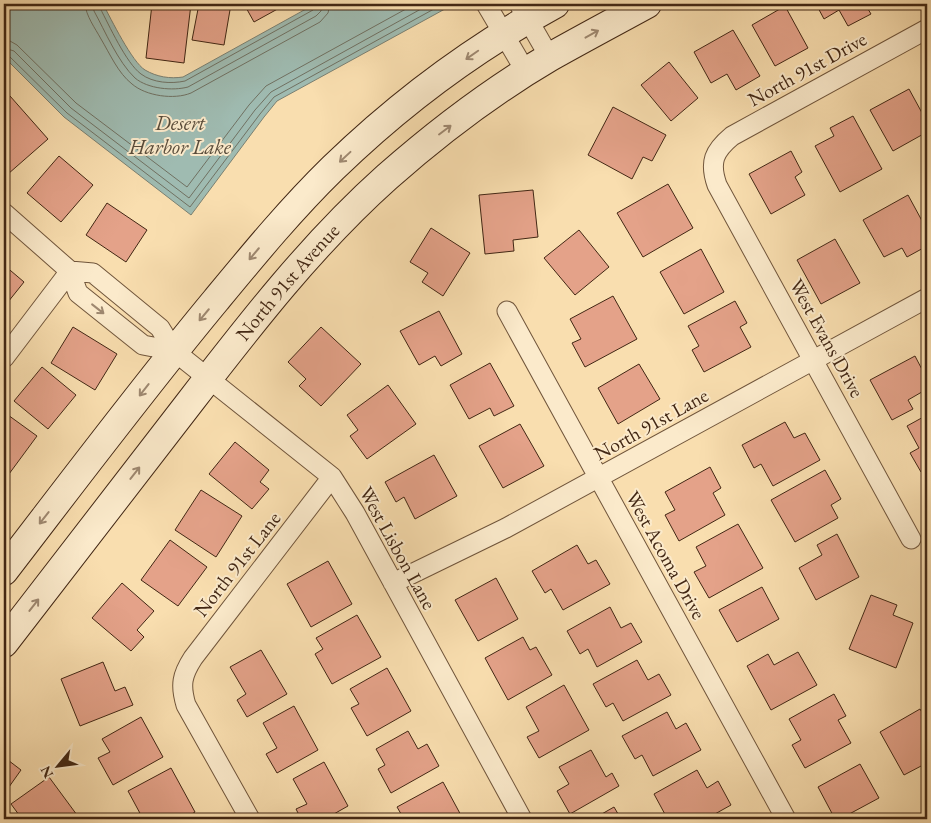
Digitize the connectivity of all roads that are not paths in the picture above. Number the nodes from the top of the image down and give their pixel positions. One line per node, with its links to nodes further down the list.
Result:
1 (486, 4): 6 (street)
2 (554, 4): 4 (main road)
3 (647, 4): 7 (main road, North 91st Avenue, one-way to 3)
4 (523, 11): 6 (main road); 7 (street)
5 (927, 29): 9 (street, North 91st Drive)
6 (503, 34): 8 (street); 14 (main road, one-way to 14)
7 (550, 58): 8 (main road, North 91st Avenue)
8 (526, 72): 17 (main road, North 91st Avenue, one-way to 8)
9 (714, 156): 16 (street, West Evans Drive)
10 (4, 213): 11 (street, West Lisbon Lane)
11 (70, 272): 14 (street, West Lisbon Lane); 15 (street)
12 (927, 298): 16 (street, North 91st Lane)
13 (507, 311): 19 (street, West Acoma Drive)
14 (174, 351): 17 (street, West Lisbon Lane); 21 (main road, one-way to 21)
15 (4, 358)
16 (813, 360): 19 (street, North 91st Lane); 20 (street, West Evans Drive)
17 (208, 378): 18 (street, West Lisbon Lane); 23 (main road, North 91st Avenue, one-way to 17)
18 (332, 477): 22 (street, West Lisbon Lane); 24 (street, North 91st Lane)
19 (598, 478): 22 (street, North 91st Lane); 26 (street, West Acoma Drive)
20 (911, 539)
21 (4, 570)
22 (392, 584): 25 (street, West Lisbon Lane)
23 (4, 643)
24 (250, 819)
25 (522, 819)
26 (786, 819)

